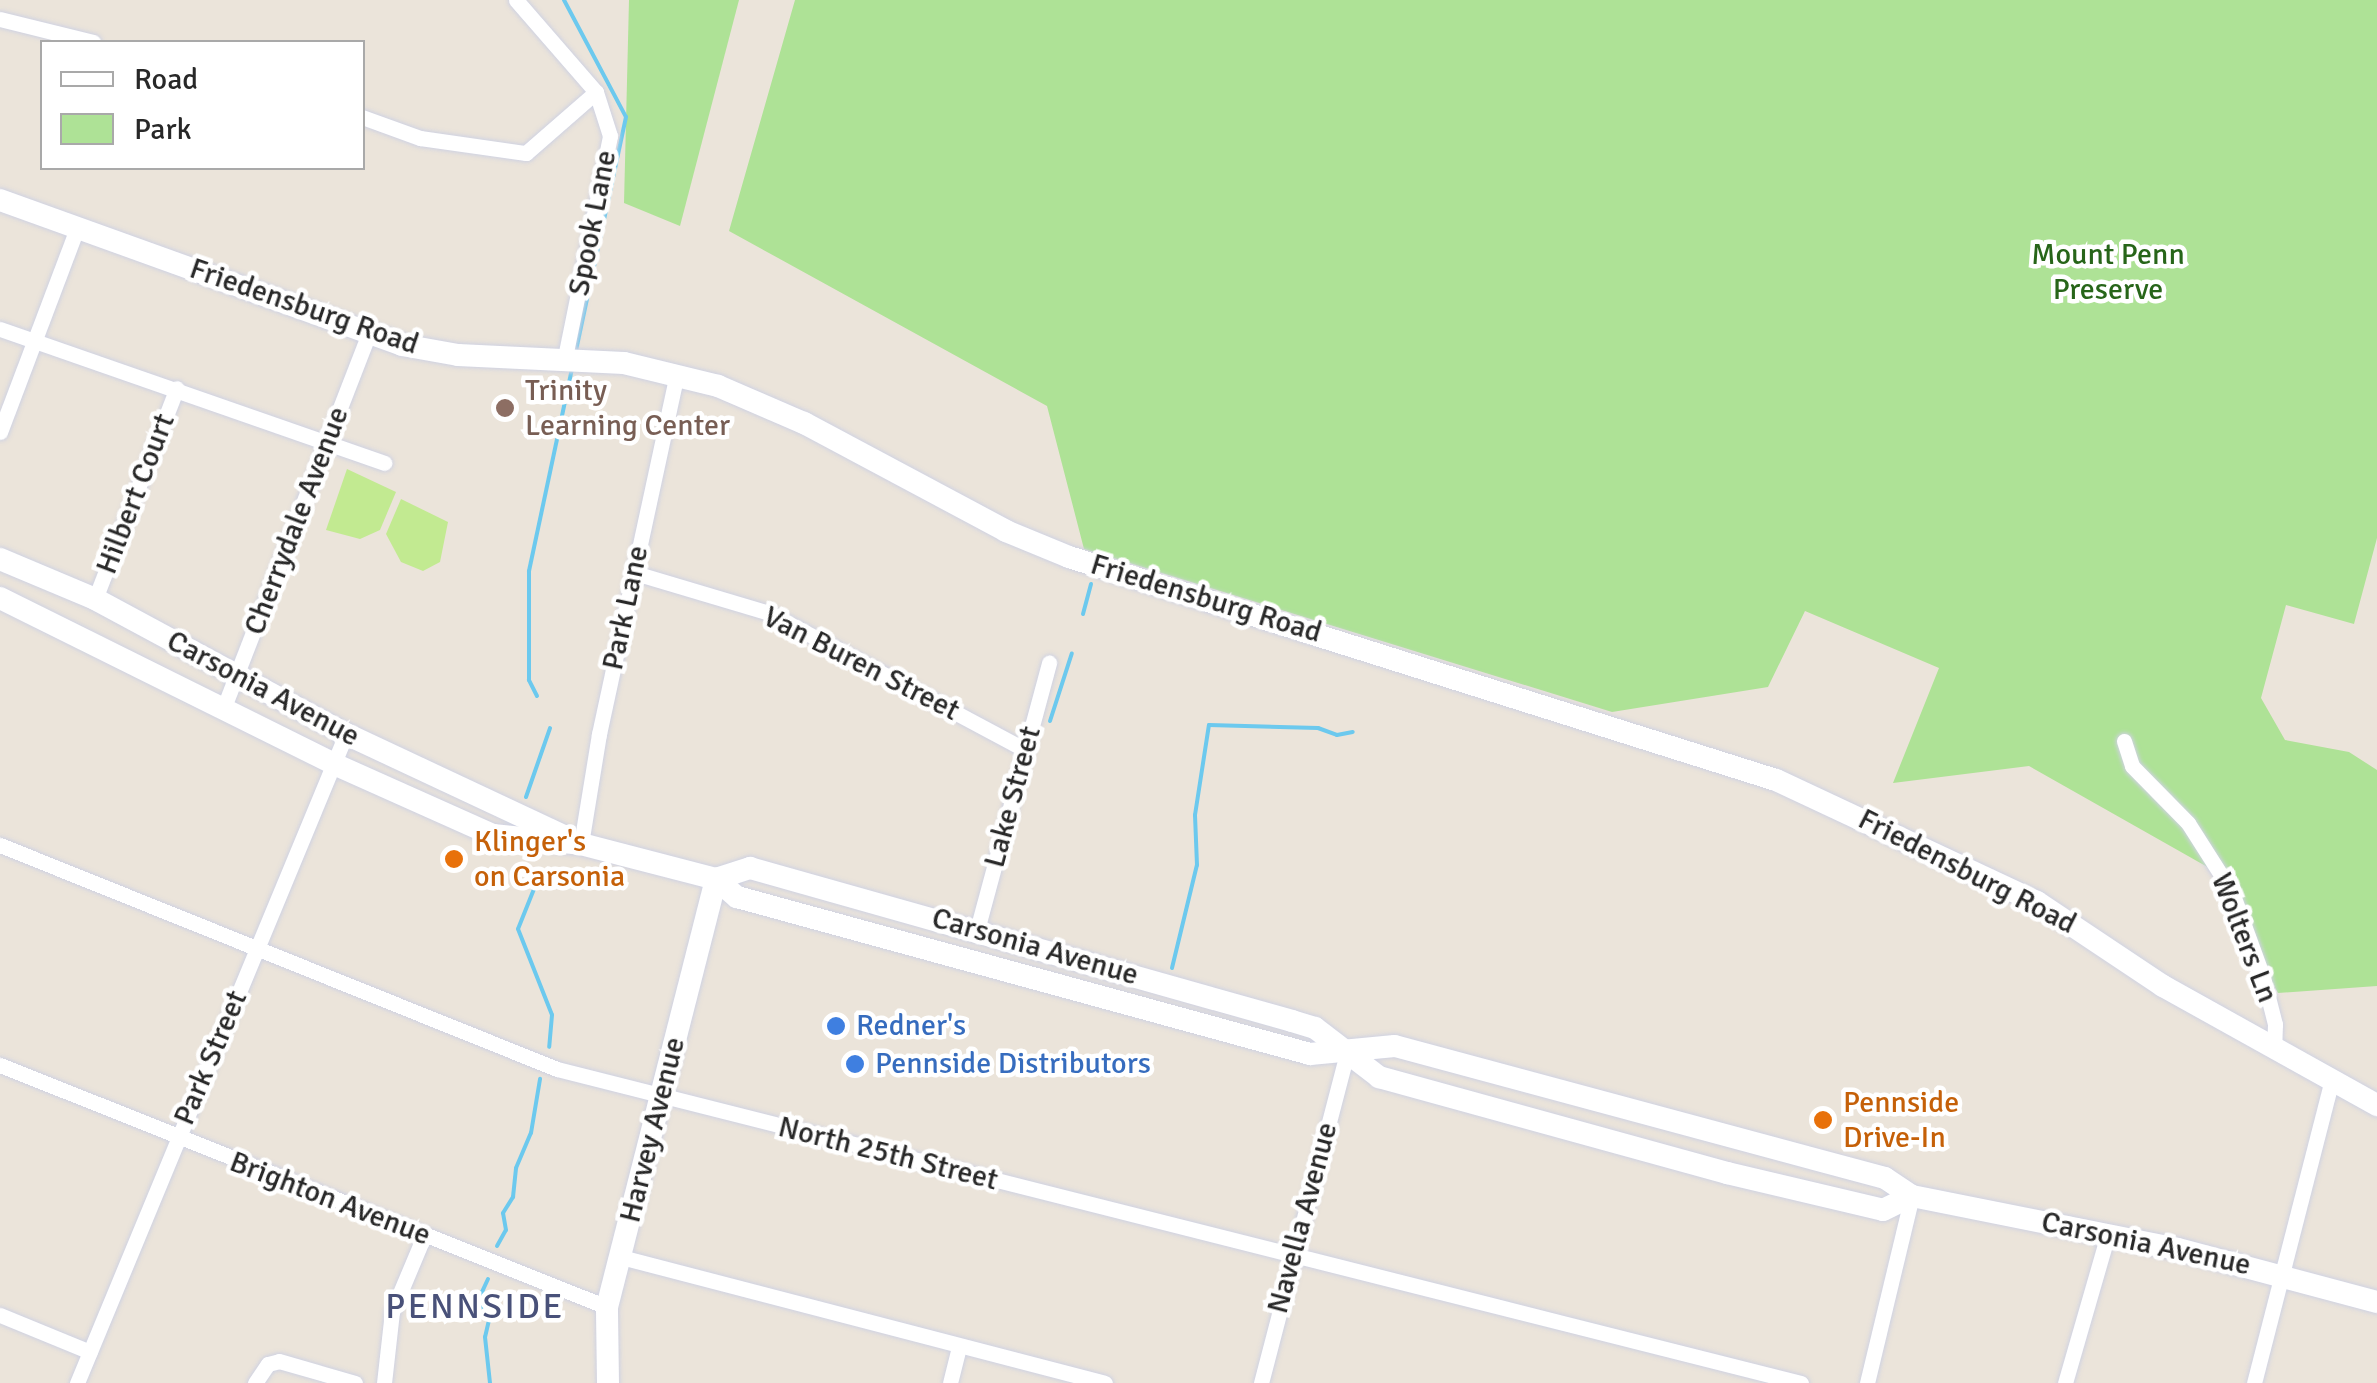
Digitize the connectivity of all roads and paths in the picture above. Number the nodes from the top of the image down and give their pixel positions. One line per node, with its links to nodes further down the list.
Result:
1 (516, 0): 4 (street, Spook Lane)
2 (0, 18): 3 (street)
3 (85, 40)
4 (596, 92): 5 (street); 11 (street, Spook Lane)
5 (365, 118)
6 (0, 200): 7 (street, Friedensburg Road)
7 (78, 228): 9 (street, Friedensburg Road); 10 (street)
8 (0, 329): 10 (street)
9 (370, 334): 11 (street, Friedensburg Road); 15 (street, Cherrydale Avenue)
10 (34, 341): 13 (street); 14 (street)
11 (565, 358): 12 (street, Friedensburg Road)
12 (676, 374): 18 (street, Park Lane); 33 (street, Friedensburg Road)
13 (177, 388): 15 (street); 20 (street, Hilbert Court)
14 (0, 432)
15 (328, 442): 16 (street); 22 (street, Cherrydale Avenue)
16 (384, 463)
17 (0, 559): 20 (street, Carsonia Avenue)
18 (635, 572): 26 (street, Van Buren Street); 28 (street, Park Lane)
19 (0, 598): 23 (street, Carsonia Avenue)
20 (95, 600): 22 (street, Carsonia Avenue)
21 (1049, 664): 26 (street, Lake Street)
22 (237, 676): 23 (street, Cherrydale Avenue); 24 (street, Carsonia Avenue)
23 (224, 708): 27 (street, Carsonia Avenue)
24 (346, 734): 27 (street, Park Street); 28 (street, Carsonia Avenue)
25 (2124, 741): 33 (street, Wolters Ln)
26 (1026, 750): 31 (street, Lake Street)
27 (334, 764): 28 (street, Carsonia Avenue); 32 (street, Park Street)
28 (581, 844): 30 (street, Carsonia Avenue)
29 (0, 846): 32 (street, North 25th Street)
30 (716, 879): 31 (street, Carsonia Avenue); 34 (street, Carsonia Avenue); 37 (street, Harvey Avenue)
31 (977, 930): 34 (street, Carsonia Avenue)
32 (257, 949): 37 (street, North 25th Street); 39 (street, Park Street)
33 (2274, 1048): 36 (street, Friedensburg Road)
34 (1347, 1052): 40 (street, Carsonia Avenue); 40 (street, Carsonia Avenue); 44 (street, Navella Avenue)
35 (0, 1066): 39 (street, Brighton Avenue)
36 (2332, 1080): 38 (street, Friedensburg Road); 45 (street)
37 (663, 1096): 43 (street, Harvey Avenue); 44 (street, North 25th Street)
38 (2377, 1105)
39 (177, 1140): 42 (street, Brighton Avenue); 50 (street, Park Street)
40 (1912, 1196): 41 (street, Carsonia Avenue); 60 (street)
41 (2108, 1234): 45 (street, Carsonia Avenue); 61 (street)
42 (424, 1236): 47 (street, Brighton Avenue); 54 (street)
43 (620, 1257): 47 (street, Harvey Avenue); 49 (street)
44 (1292, 1258): 58 (street, Navella Avenue); 59 (street, North 25th Street)
45 (2281, 1274): 46 (street, Carsonia Avenue); 62 (street)
46 (2377, 1302)
47 (607, 1307): 55 (street, Harvey Avenue)
48 (0, 1315): 50 (street)
49 (959, 1346): 56 (street); 57 (street)
50 (90, 1352): 51 (street, Park Street)
51 (77, 1383)
52 (255, 1383): 53 (street)
53 (355, 1383)
54 (384, 1383)
55 (608, 1383)
56 (950, 1383)
57 (1105, 1383)
58 (1261, 1383)
59 (1801, 1383)
60 (1867, 1383)
61 (2065, 1383)
62 (2254, 1383)

